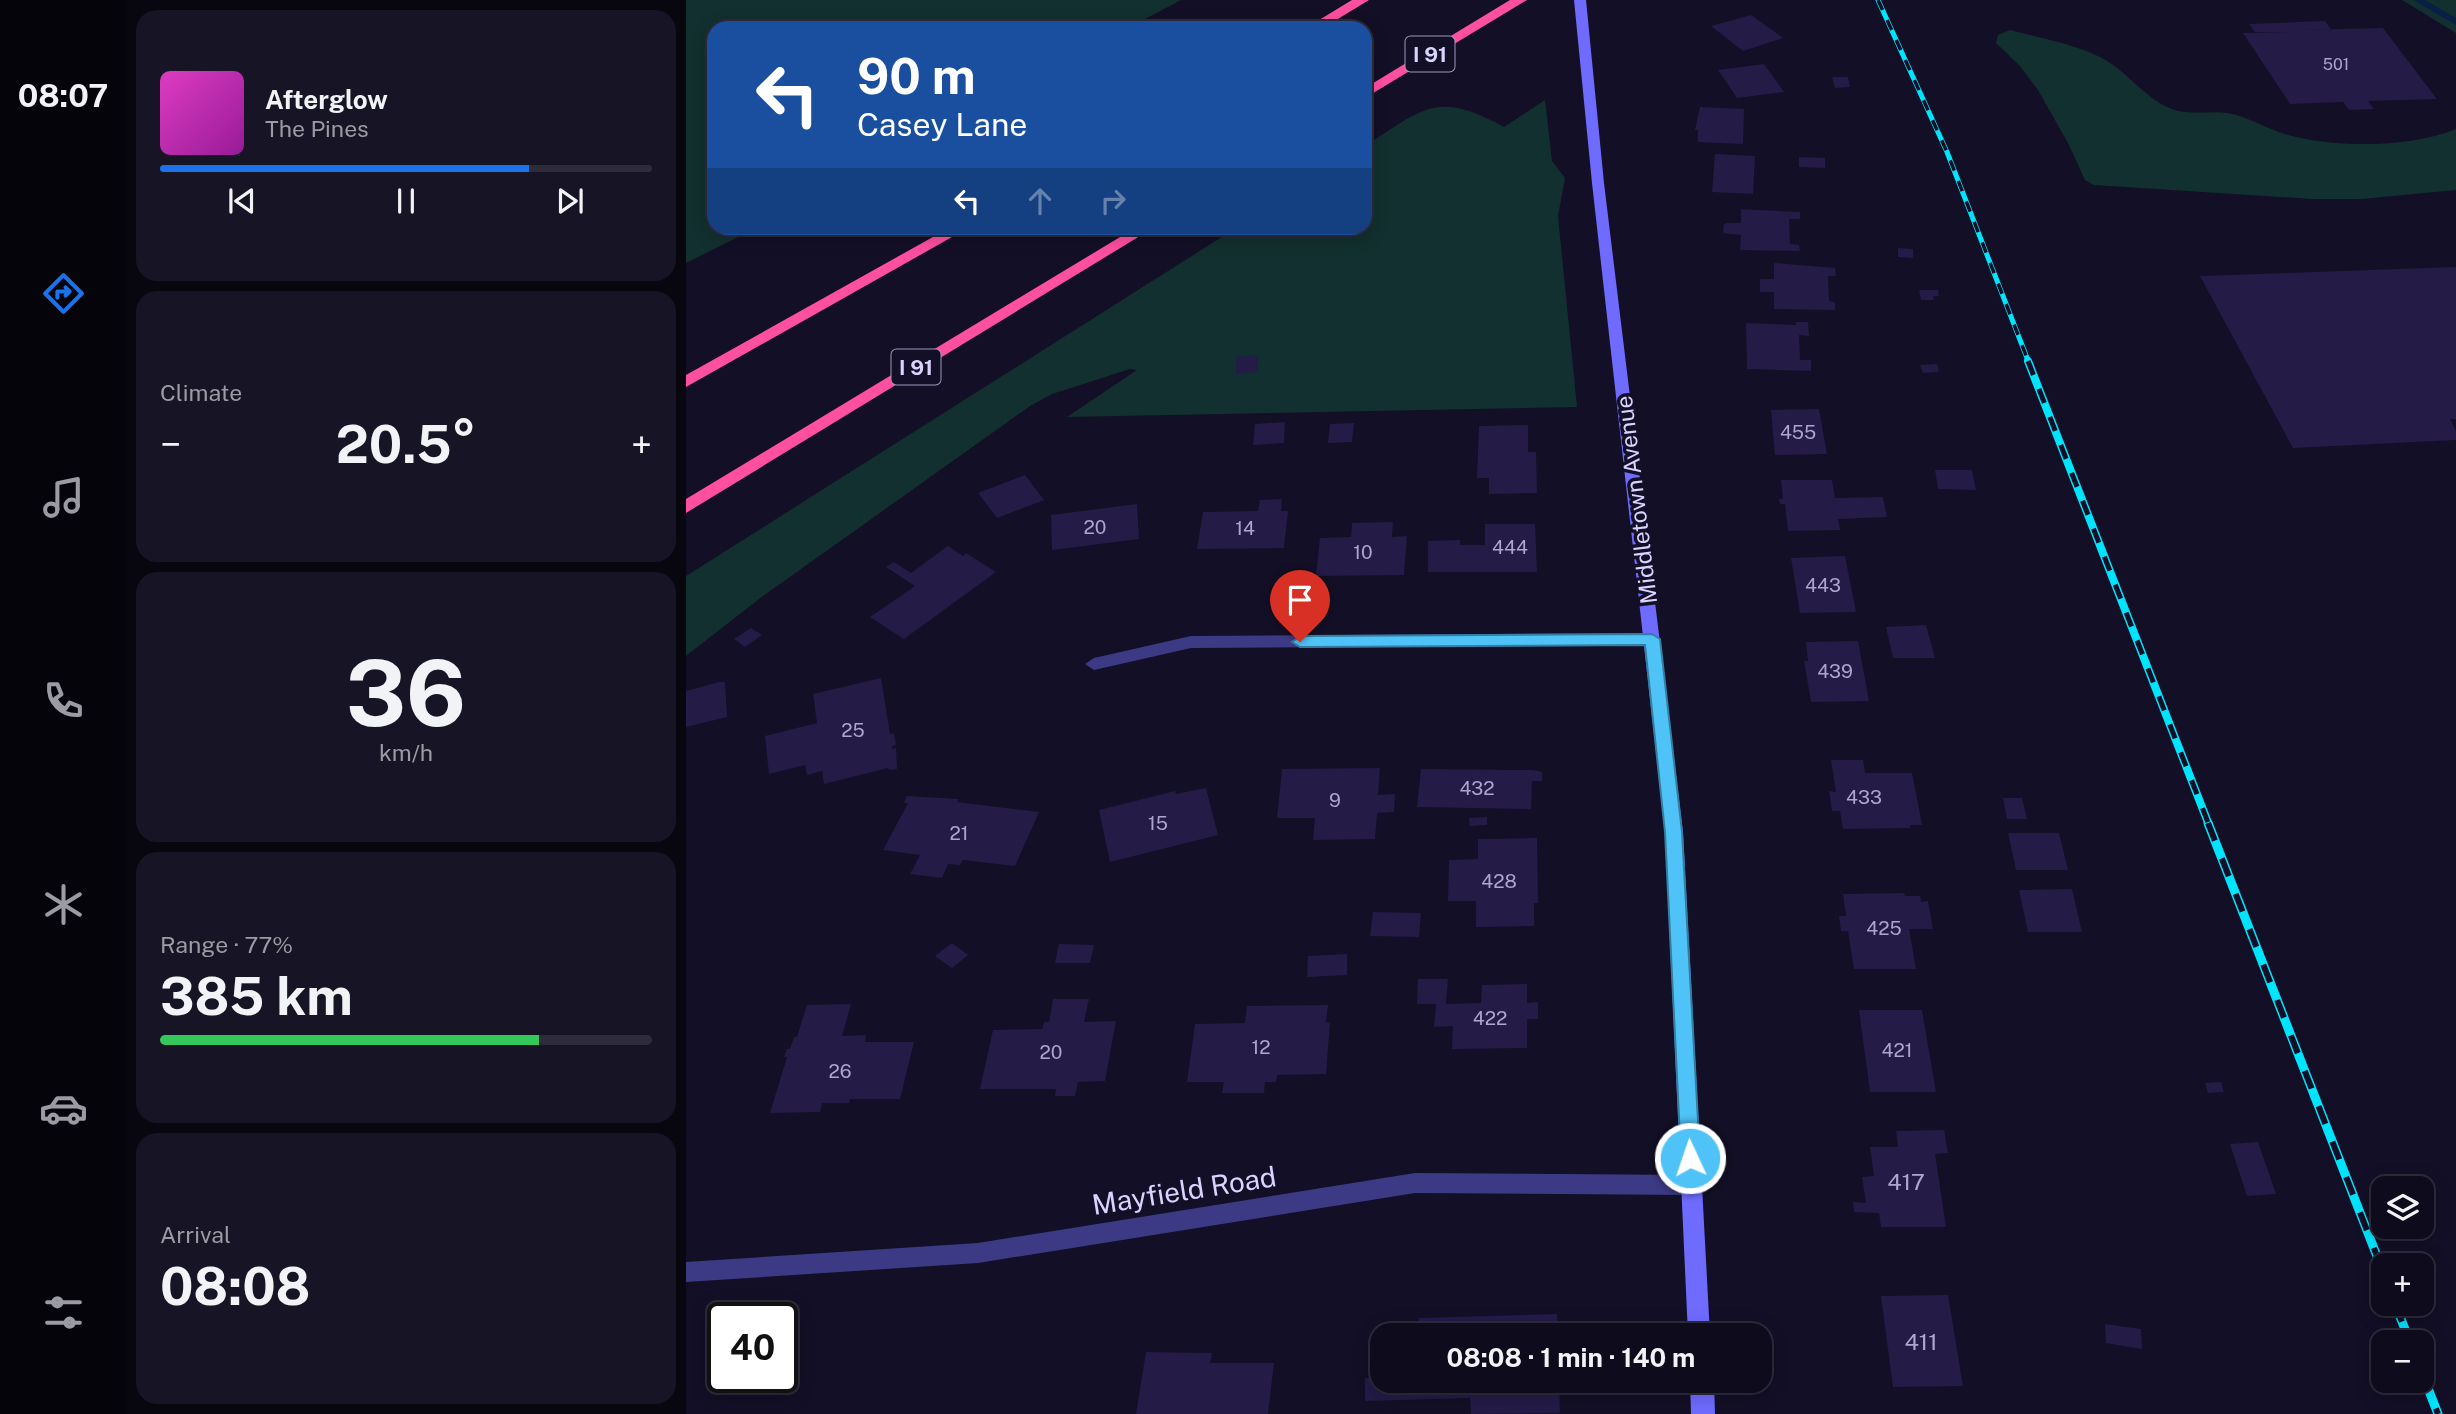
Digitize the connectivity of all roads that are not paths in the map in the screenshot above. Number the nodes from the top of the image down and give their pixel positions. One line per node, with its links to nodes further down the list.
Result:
1 (1362, 0): 4 (highway)
2 (1520, 0): 5 (highway, I 91)
3 (1580, 0): 10 (street, Middletown Avenue)
4 (1325, 21)
5 (1372, 90)
6 (948, 235): 8 (highway)
7 (1134, 235): 9 (highway, I 91)
8 (686, 383)
9 (686, 507)
10 (1652, 639): 11 (street); 12 (street, Middletown Avenue)
11 (1094, 664)
12 (1692, 1185): 13 (street, Mayfield Road); 14 (street, Middletown Avenue)
13 (686, 1272)
14 (1698, 1323)
15 (1702, 1393): 16 (street)
16 (1703, 1414)

